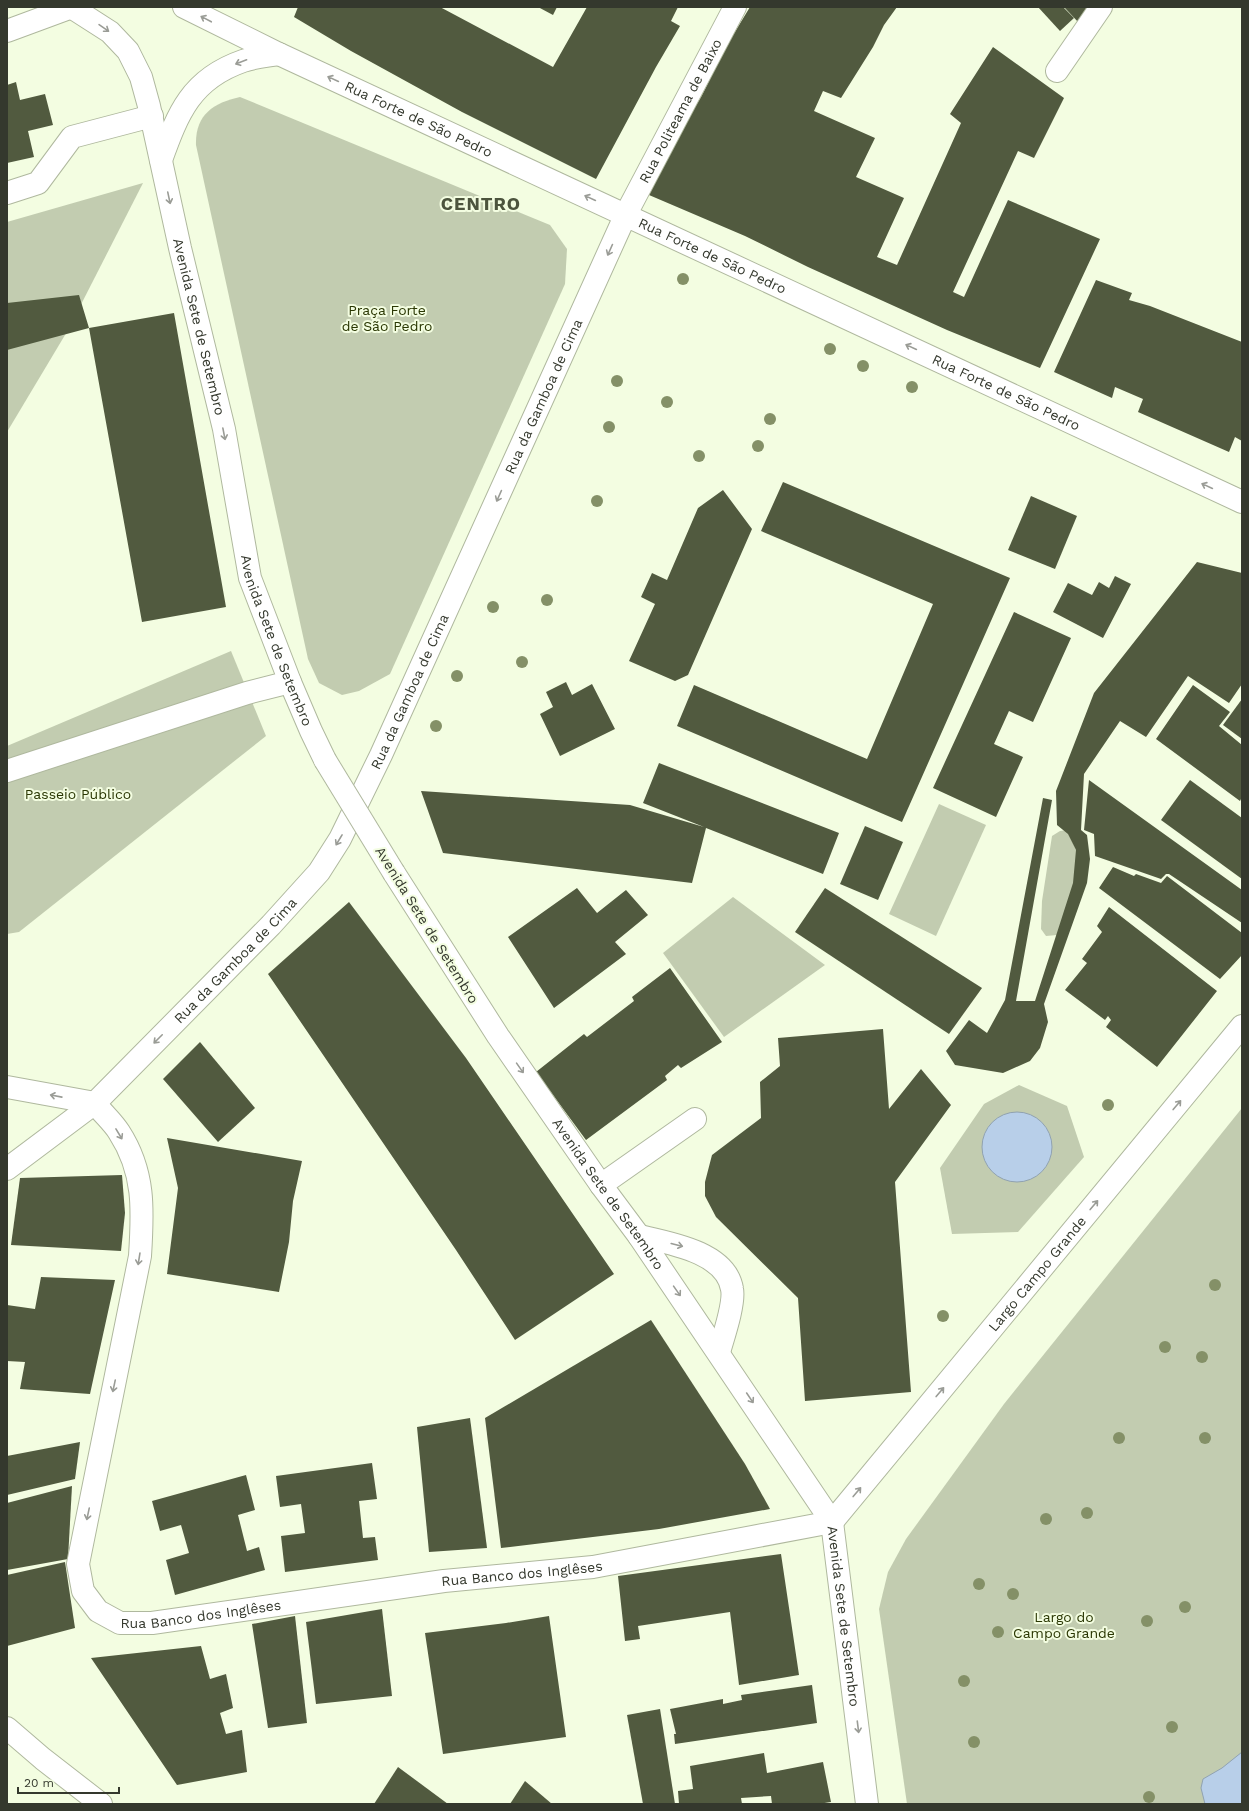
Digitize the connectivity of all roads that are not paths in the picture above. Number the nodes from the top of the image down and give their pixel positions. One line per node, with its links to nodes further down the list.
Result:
1 (71, 7): 5 (main road); 8 (main road, Avenida Sete de Setembro, one-way to 8)
2 (184, 7): 6 (main road, Rua Forte de São Pedro, one-way to 2)
3 (734, 7): 11 (main road, Rua Politeama de Baixo)
4 (1101, 7): 7 (main road)
5 (7, 31)
6 (279, 54): 9 (main road, one-way to 9); 11 (main road, Rua Forte de São Pedro, one-way to 6)
7 (1058, 70)
8 (152, 116): 9 (main road, Avenida Sete de Setembro); 10 (main road)
9 (161, 160): 13 (main road, Avenida Sete de Setembro, one-way to 13)
10 (7, 193)
11 (626, 214): 12 (main road, Rua Forte de São Pedro, one-way to 11); 17 (main road, Rua da Gamboa de Cima, one-way to 17)
12 (1242, 502)
13 (290, 682): 14 (main road); 20 (main road, Avenida Sete de Setembro, one-way to 20, bridge)
14 (7, 771)
15 (1242, 1026): 23 (main road, Largo Campo Grande, one-way to 15)
16 (7, 1087): 17 (main road, one-way to 16)
17 (95, 1103): 19 (main road, Rua da Gamboa de Cima); 23 (main road, Rua Banco dos Inglêses, one-way to 23)
18 (695, 1120): 20 (main road)
19 (7, 1169)
20 (601, 1185): 21 (main road, Avenida Sete de Setembro)
21 (639, 1236): 22 (main road, Avenida Sete de Setembro, one-way to 22); 22 (main road, one-way to 22)
22 (719, 1352): 23 (main road, Avenida Sete de Setembro, one-way to 23)
23 (832, 1522): 26 (main road, Avenida Sete de Setembro, one-way to 26)
24 (7, 1728): 25 (main road)
25 (101, 1804)
26 (867, 1804)

